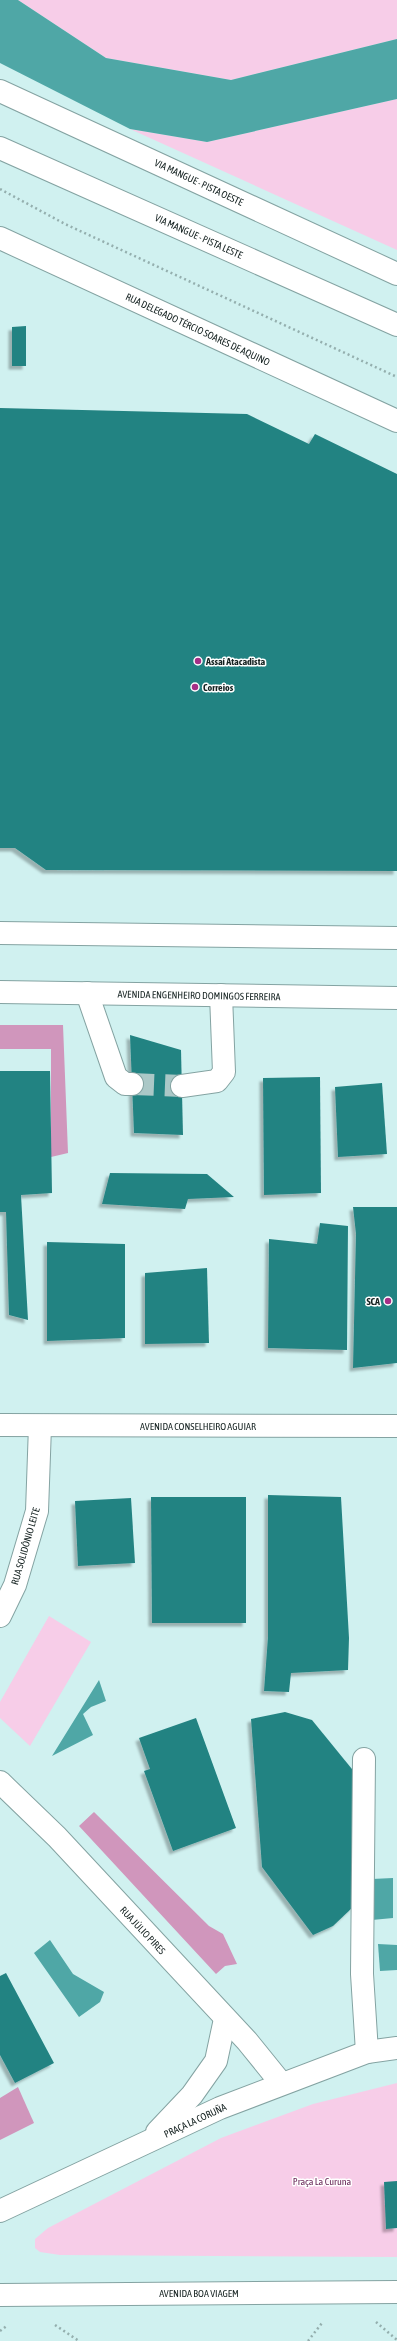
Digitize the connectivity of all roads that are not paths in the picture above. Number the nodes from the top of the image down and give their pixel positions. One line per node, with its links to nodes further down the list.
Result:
1 (0, 91): 4 (main road, VIA MANGUE - PISTA OESTE)
2 (0, 148): 5 (main road, VIA MANGUE - PISTA LESTE)
3 (0, 238): 6 (main road, RUA DELEGADO TÉRCIO SOARES DE AQUINO)
4 (397, 274)
5 (397, 325)
6 (397, 421)
7 (0, 933): 8 (main road)
8 (397, 938)
9 (0, 992): 10 (main road, AVENIDA ENGENHEIRO DOMINGOS FERREIRA)
10 (87, 994): 11 (main road, AVENIDA ENGENHEIRO DOMINGOS FERREIRA); 13 (main road)
11 (221, 995): 12 (main road, AVENIDA ENGENHEIRO DOMINGOS FERREIRA); 14 (main road)
12 (397, 998)
13 (132, 1084)
14 (182, 1086)
15 (0, 1425): 16 (main road, AVENIDA CONSELHEIRO AGUIAR)
16 (40, 1426): 17 (main road, AVENIDA CONSELHEIRO AGUIAR); 18 (main road, RUA SOLIDÔNIO LEITE)
17 (397, 1426)
18 (0, 1616)
19 (364, 1759): 23 (main road)
20 (0, 1782): 21 (main road, RUA JÚLIO PIRES)
21 (225, 2019): 24 (main road, RUA JÚLIO PIRES); 25 (main road)
22 (397, 2048): 23 (main road, PRAÇA LA CORUÑA)
23 (367, 2052): 24 (main road, PRAÇA LA CORUÑA)
24 (281, 2083): 25 (main road, PRAÇA LA CORUÑA)
25 (146, 2143): 26 (main road, PRAÇA LA CORUÑA)
26 (0, 2211)
27 (397, 2292): 28 (main road, AVENIDA BOA VIAGEM)
28 (0, 2295)

